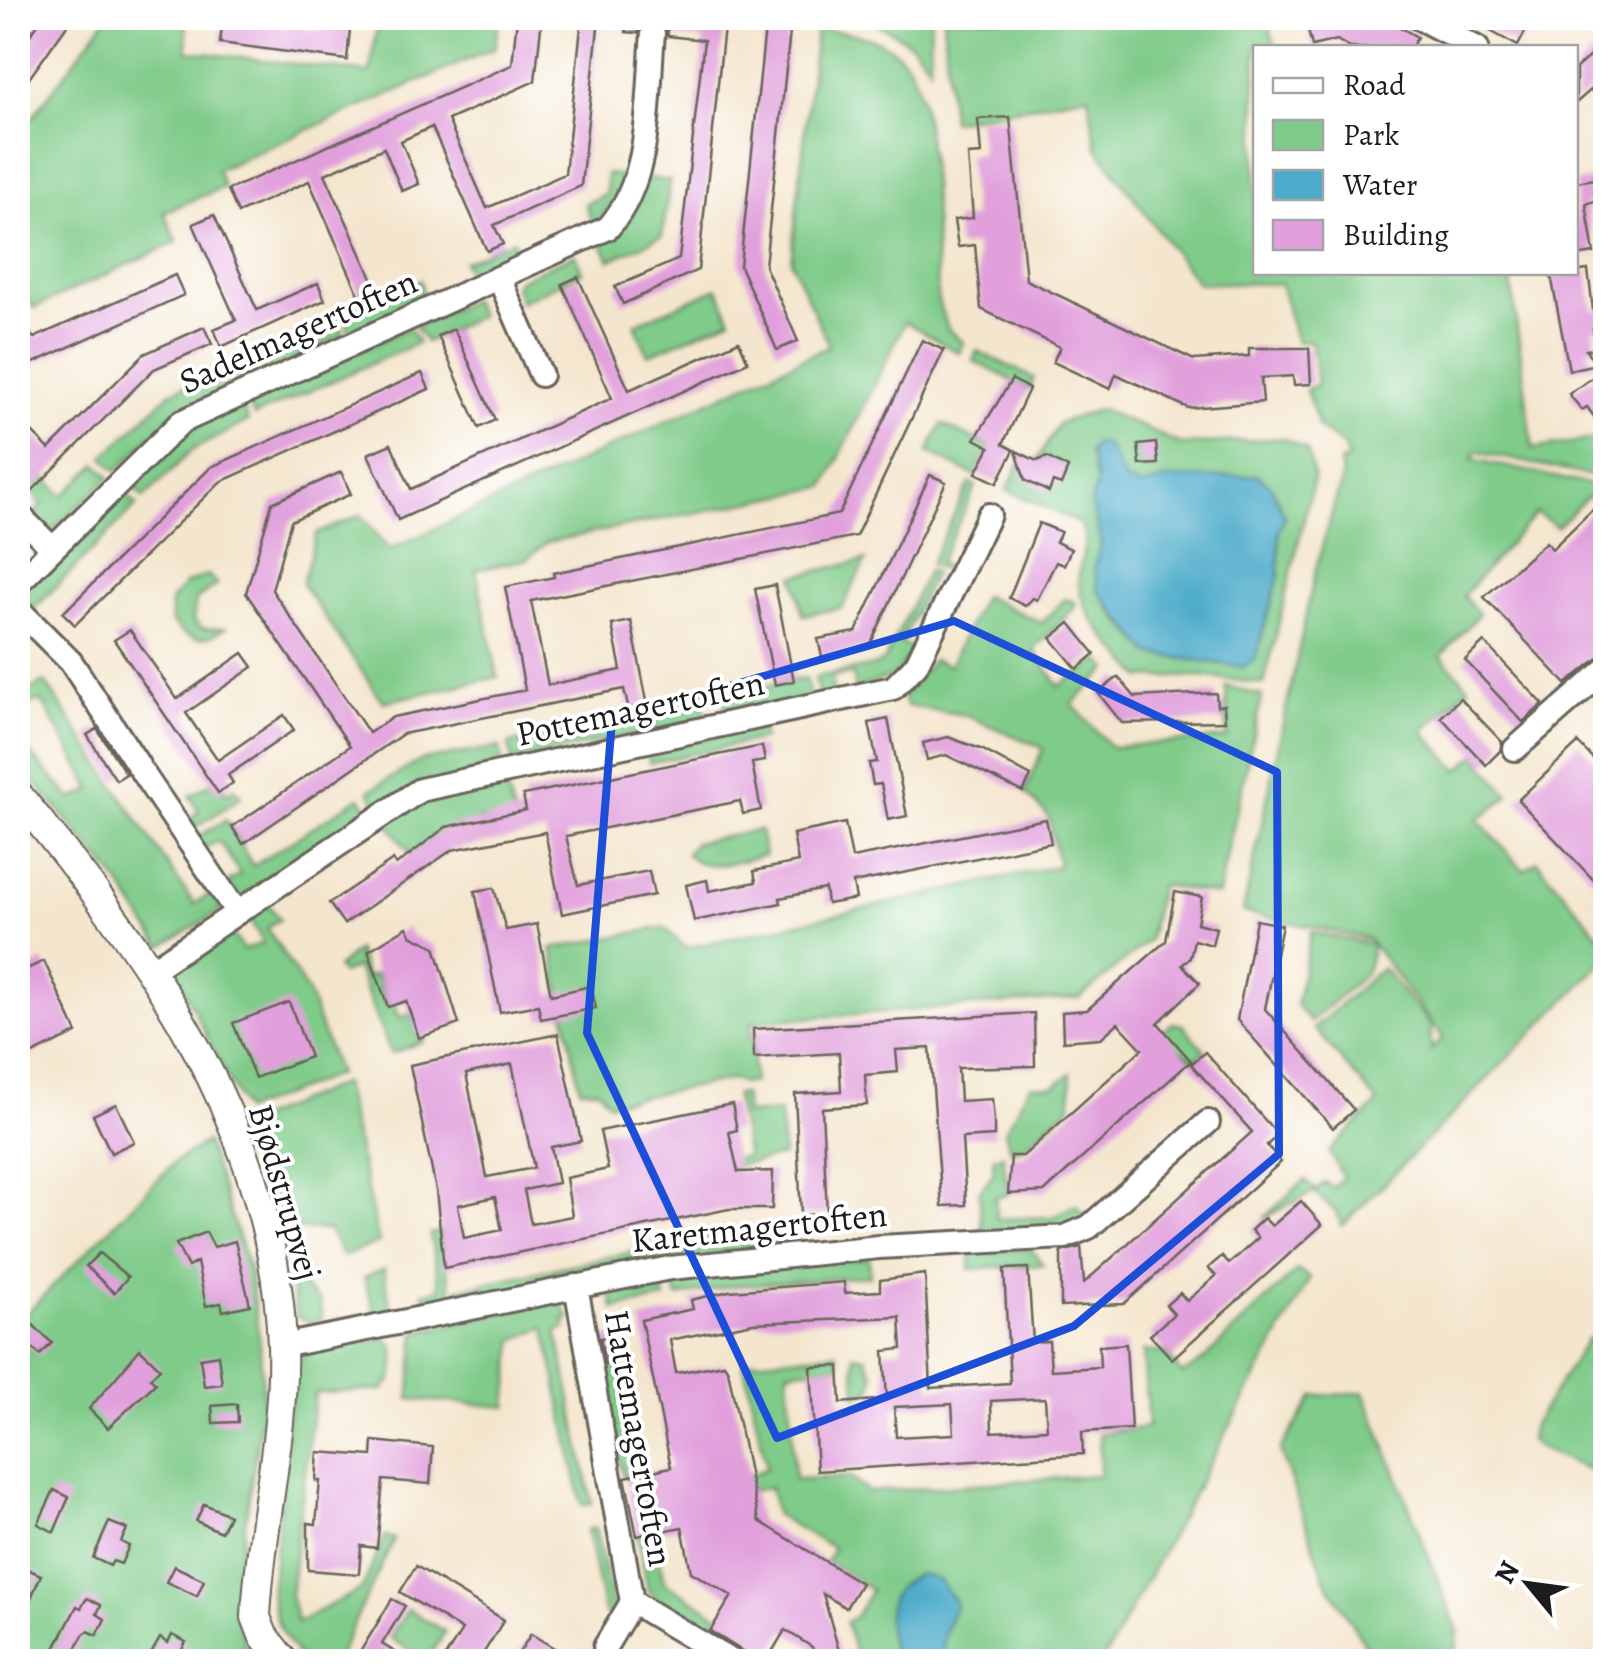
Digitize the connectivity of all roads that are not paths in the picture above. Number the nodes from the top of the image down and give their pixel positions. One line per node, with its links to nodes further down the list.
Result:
1 (1419, 18): 3 (street)
2 (654, 33): 4 (street, Sadelmagertoften)
3 (1470, 45)
4 (498, 278): 5 (street); 8 (street, Sadelmagertoften)
5 (541, 375)
6 (18, 514): 8 (street)
7 (989, 515): 14 (street, Pottemagertoften)
8 (52, 548): 9 (street, Sadelmagertoften)
9 (18, 583)
10 (18, 609): 14 (street)
11 (1606, 669): 12 (street)
12 (1515, 749)
13 (18, 795): 15 (street, Bjødstrupvej)
14 (236, 911): 15 (street, Pottemagertoften)
15 (152, 969): 18 (street, Bjødstrupvej)
16 (1208, 1122): 17 (street, Karetmagertoften)
17 (576, 1286): 18 (street, Karetmagertoften); 19 (street, Hattemagertoften)
18 (282, 1346): 21 (street, Bjødstrupvej)
19 (632, 1602): 20 (street, Hattemagertoften); 22 (street, Hattemagertoften)
20 (605, 1647)
21 (284, 1662)
22 (733, 1662)

